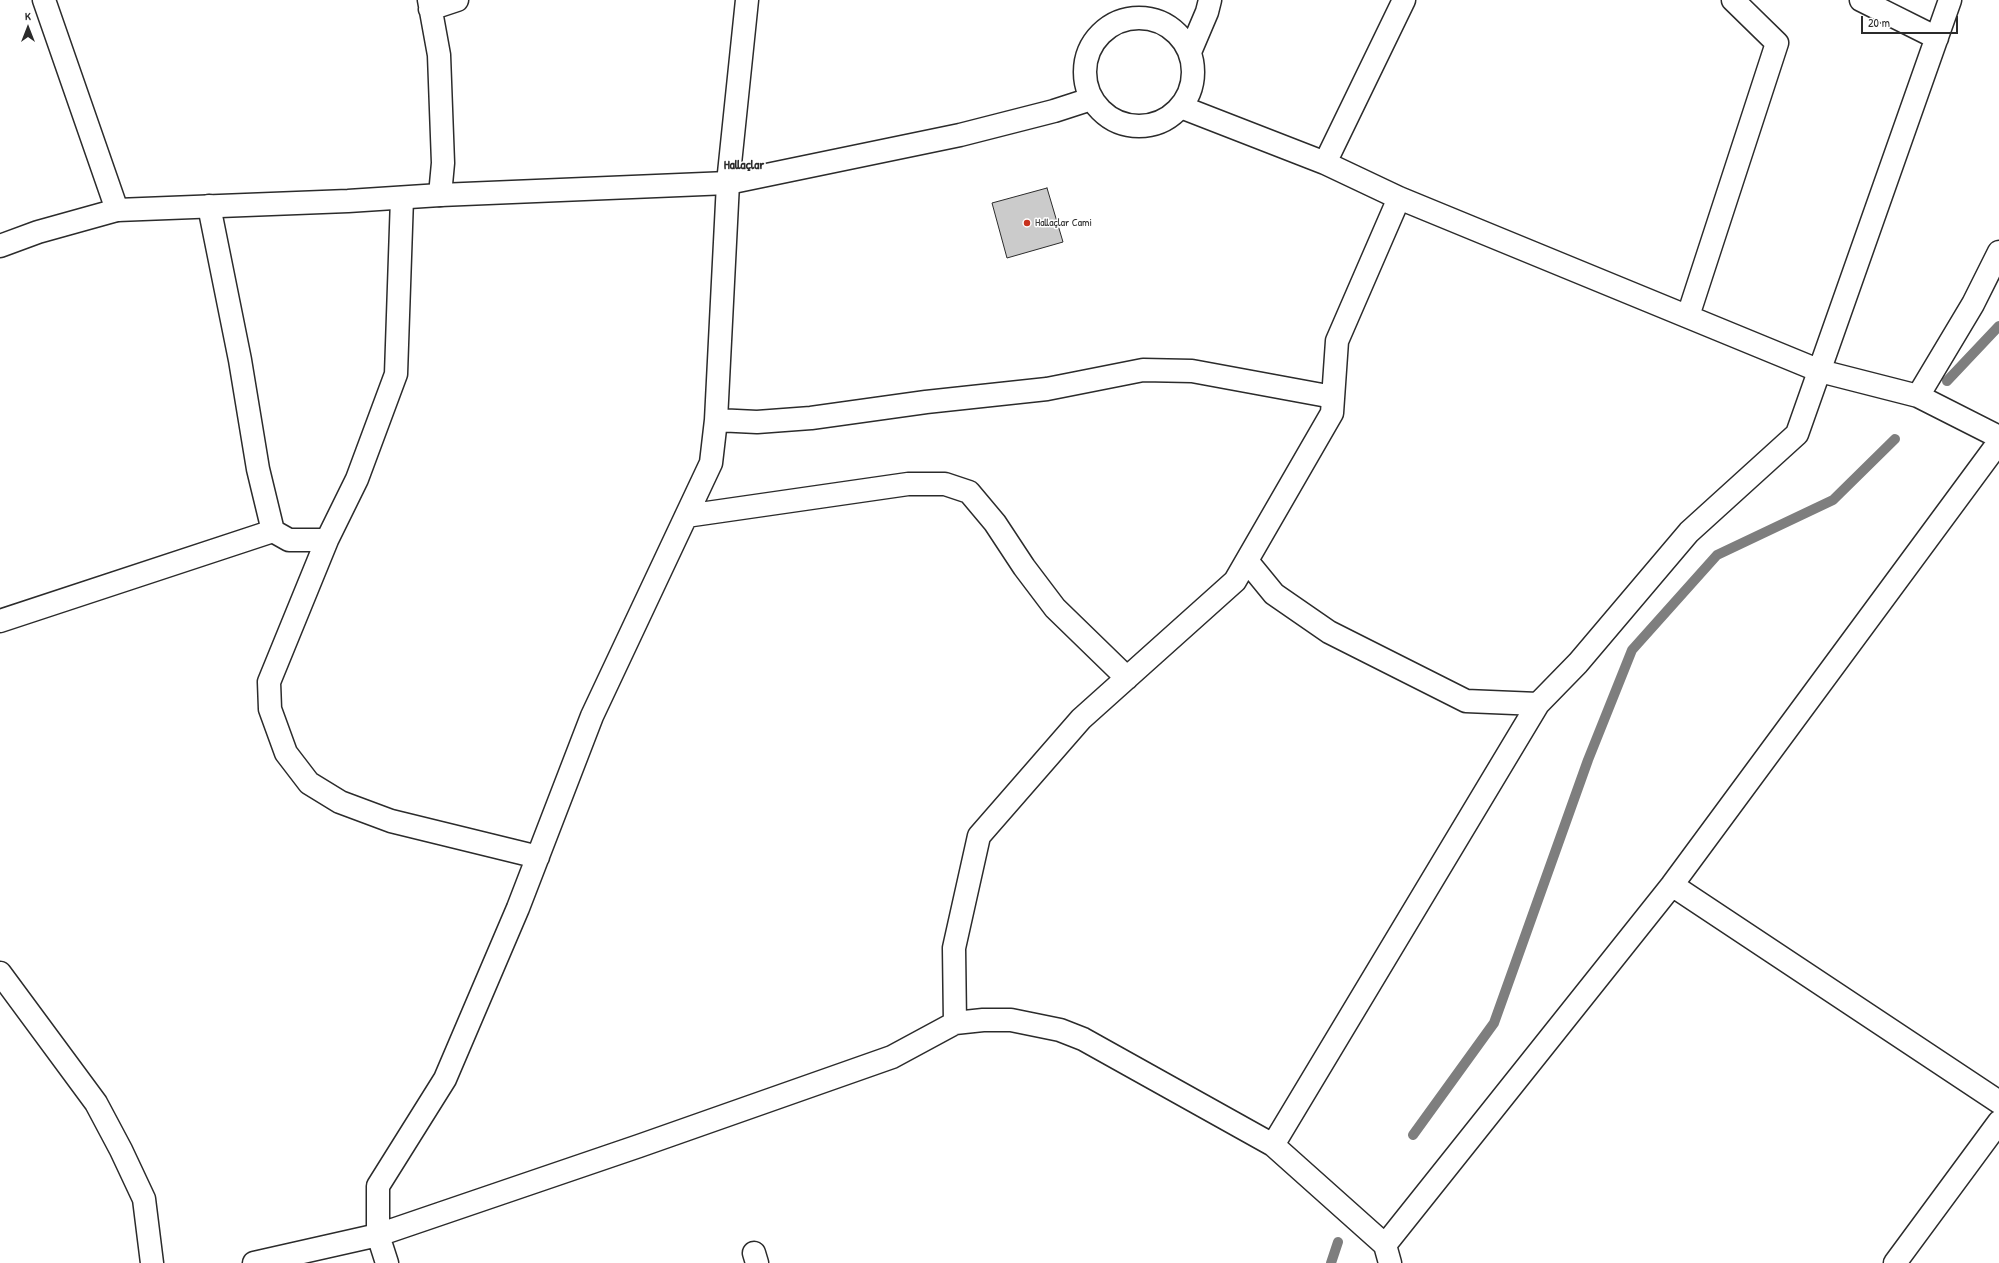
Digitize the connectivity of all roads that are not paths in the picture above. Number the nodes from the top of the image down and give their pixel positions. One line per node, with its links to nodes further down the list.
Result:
1 (44, 0): 22 (street)
2 (457, 0): 10 (street)
3 (747, 0): 17 (street)
4 (1140, 0): 11 (street)
5 (1210, 0): 13 (street)
6 (1404, 0): 16 (street)
7 (1733, 0): 25 (street)
8 (1861, 0): 12 (street)
9 (1950, 0): 12 (street)
10 (430, 4): 18 (street)
11 (1121, 21): 13 (street); 14 (street)
12 (1937, 38): 26 (street)
13 (1190, 52): 15 (street)
14 (1091, 99): 15 (street); 17 (street)
15 (1181, 107): 16 (street)
16 (1325, 163): 20 (street)
17 (728, 183): 18 (street); 29 (street)
18 (440, 195): 19 (street)
19 (402, 198): 21 (street); 34 (street)
20 (1399, 198): 25 (street); 28 (street)
21 (209, 206): 22 (street); 33 (street)
22 (117, 210): 23 (street)
23 (0, 246)
24 (1999, 252): 27 (street)
25 (1688, 316): 26 (street)
26 (1820, 371): 27 (street); 38 (street)
27 (1918, 396): 30 (street)
28 (1333, 397): 29 (street); 35 (street)
29 (716, 420): 32 (street)
30 (1999, 437)
31 (1999, 442): 40 (street)
32 (686, 516): 37 (street); 39 (street)
33 (273, 531): 34 (street); 36 (street)
34 (327, 540): 39 (street)
35 (1247, 561): 37 (street); 38 (street)
36 (0, 621)
37 (1127, 678): 42 (street)
38 (1538, 704): 45 (street)
39 (538, 857): 46 (street)
40 (1672, 885): 43 (street); 47 (street)
41 (0, 973): 48 (street)
42 (955, 1023): 45 (street); 46 (street)
43 (1999, 1102)
44 (1999, 1122): 51 (street)
45 (1273, 1145): 47 (street)
46 (378, 1235): 49 (street); 50 (street)
47 (1387, 1254)
48 (152, 1263)
49 (254, 1263)
50 (387, 1263)
51 (1895, 1263)

